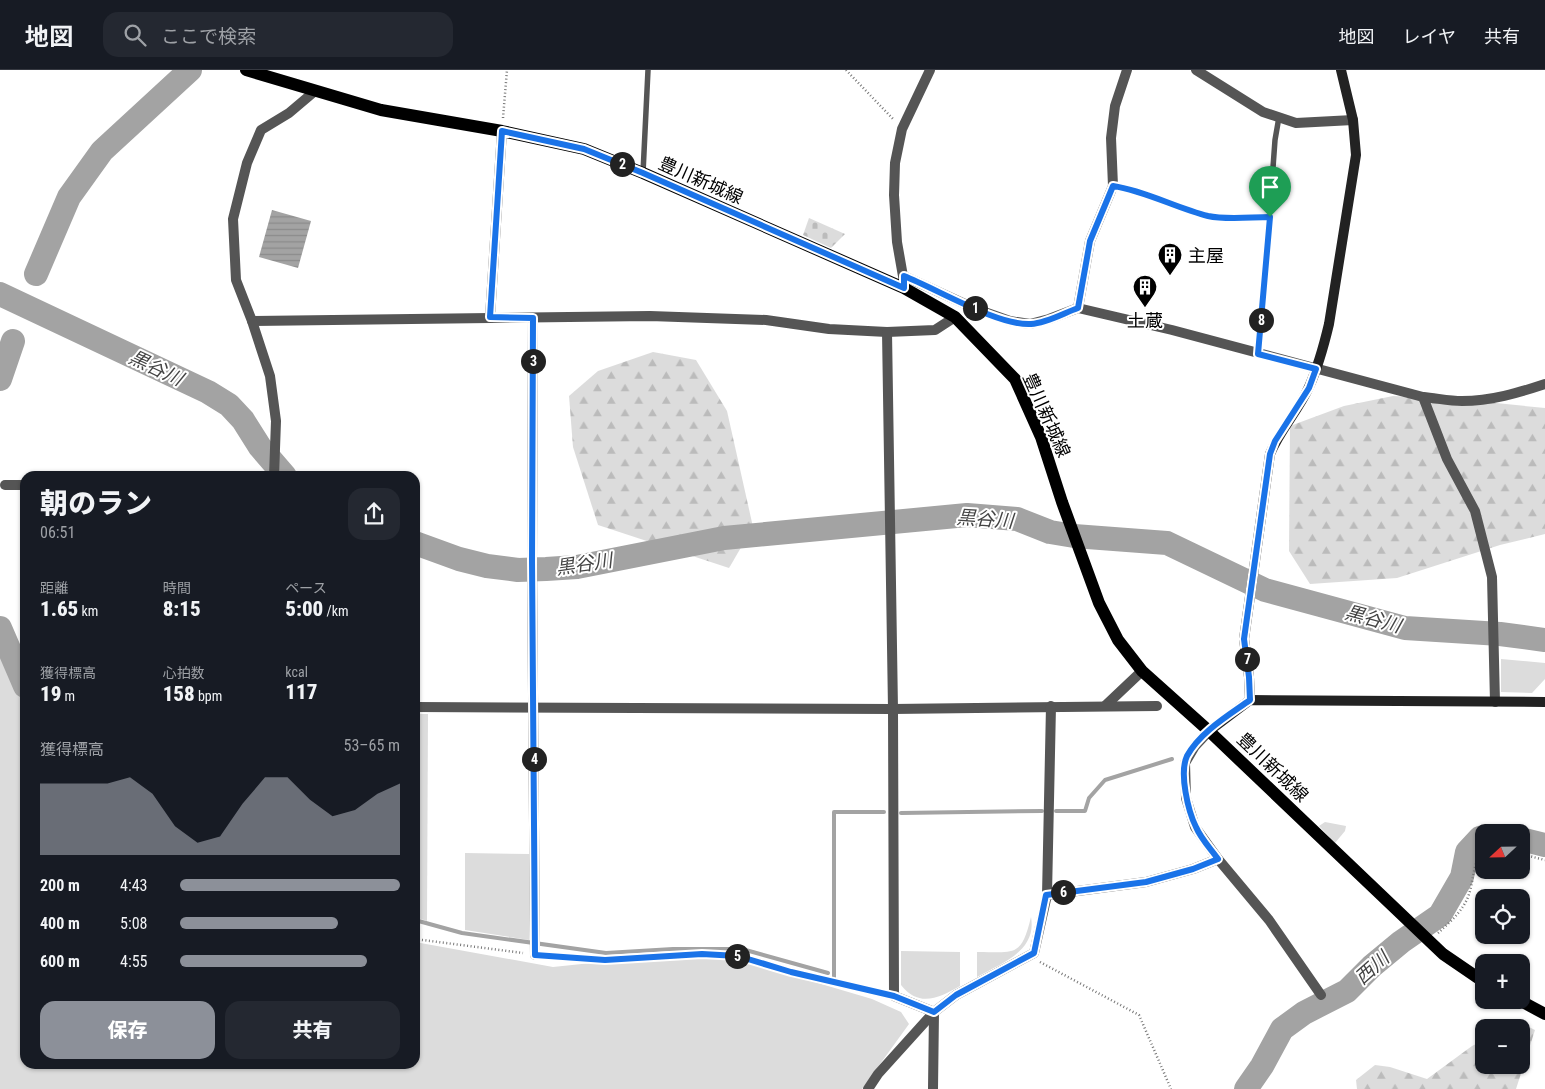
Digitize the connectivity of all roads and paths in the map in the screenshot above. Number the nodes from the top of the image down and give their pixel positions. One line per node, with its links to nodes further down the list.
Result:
1 (246, 70): 9 (main road, 豊川新城線)
2 (507, 70): 13 (path)
3 (648, 70): 14 (lane)
4 (846, 70): 12 (path)
5 (930, 70): 12 (street)
6 (1127, 70): 15 (street)
7 (1196, 70): 10 (street)
8 (1341, 70): 11 (street)
9 (315, 92): 13 (main road, 豊川新城線); 22 (street)
10 (1279, 117): 11 (street); 16 (lane)
11 (1353, 120): 25 (street)
12 (902, 129): 17 (street)
13 (502, 131): 14 (main road, 豊川新城線); 19 (street)
14 (643, 173): 17 (main road, 豊川新城線)
15 (1113, 186): 16 (lane); 18 (street)
16 (1270, 217): 24 (lane)
17 (904, 282): 18 (street); 20 (main road, 豊川新城線)
18 (1078, 308): 24 (street)
19 (490, 317): 21 (street); 22 (street)
20 (955, 317): 23 (street); 31 (main road, 豊川新城線)
21 (533, 318): 23 (street); 39 (street)
22 (252, 321): 28 (street)
23 (886, 332): 40 (street)
24 (1258, 354): 25 (street)
25 (1316, 369): 27 (street); 32 (street)
26 (1545, 384): 27 (street)
27 (1423, 397): 33 (street)
28 (274, 471)
29 (5, 485): 30 (street)
30 (20, 485)
31 (1142, 671): 36 (street); 41 (main road, 豊川新城線)
32 (1250, 700): 33 (street); 41 (street)
33 (1495, 702): 34 (street)
34 (1545, 702)
35 (1051, 706): 36 (street); 40 (street); 46 (street)
36 (1105, 706): 37 (street)
37 (1158, 706)
38 (420, 707): 39 (street)
39 (534, 707): 40 (street); 50 (street)
40 (893, 709): 53 (street)
41 (1209, 731): 43 (street); 48 (main road, 豊川新城線)
42 (1530, 856): 44 (path)
43 (1218, 859): 46 (street); 52 (street)
44 (1545, 860)
45 (1475, 866): 48 (path)
46 (1046, 895): 49 (street)
47 (420, 940): 50 (path)
48 (1429, 941): 51 (main road, 豊川新城線)
49 (1034, 953): 55 (street); 59 (path)
50 (535, 955): 53 (path)
51 (1475, 976)
52 (1321, 995)
53 (894, 996): 55 (street)
54 (1530, 1006): 56 (main road)
55 (934, 1012): 57 (street); 58 (street)
56 (1545, 1014)
57 (868, 1089)
58 (933, 1089)
59 (1171, 1089)

